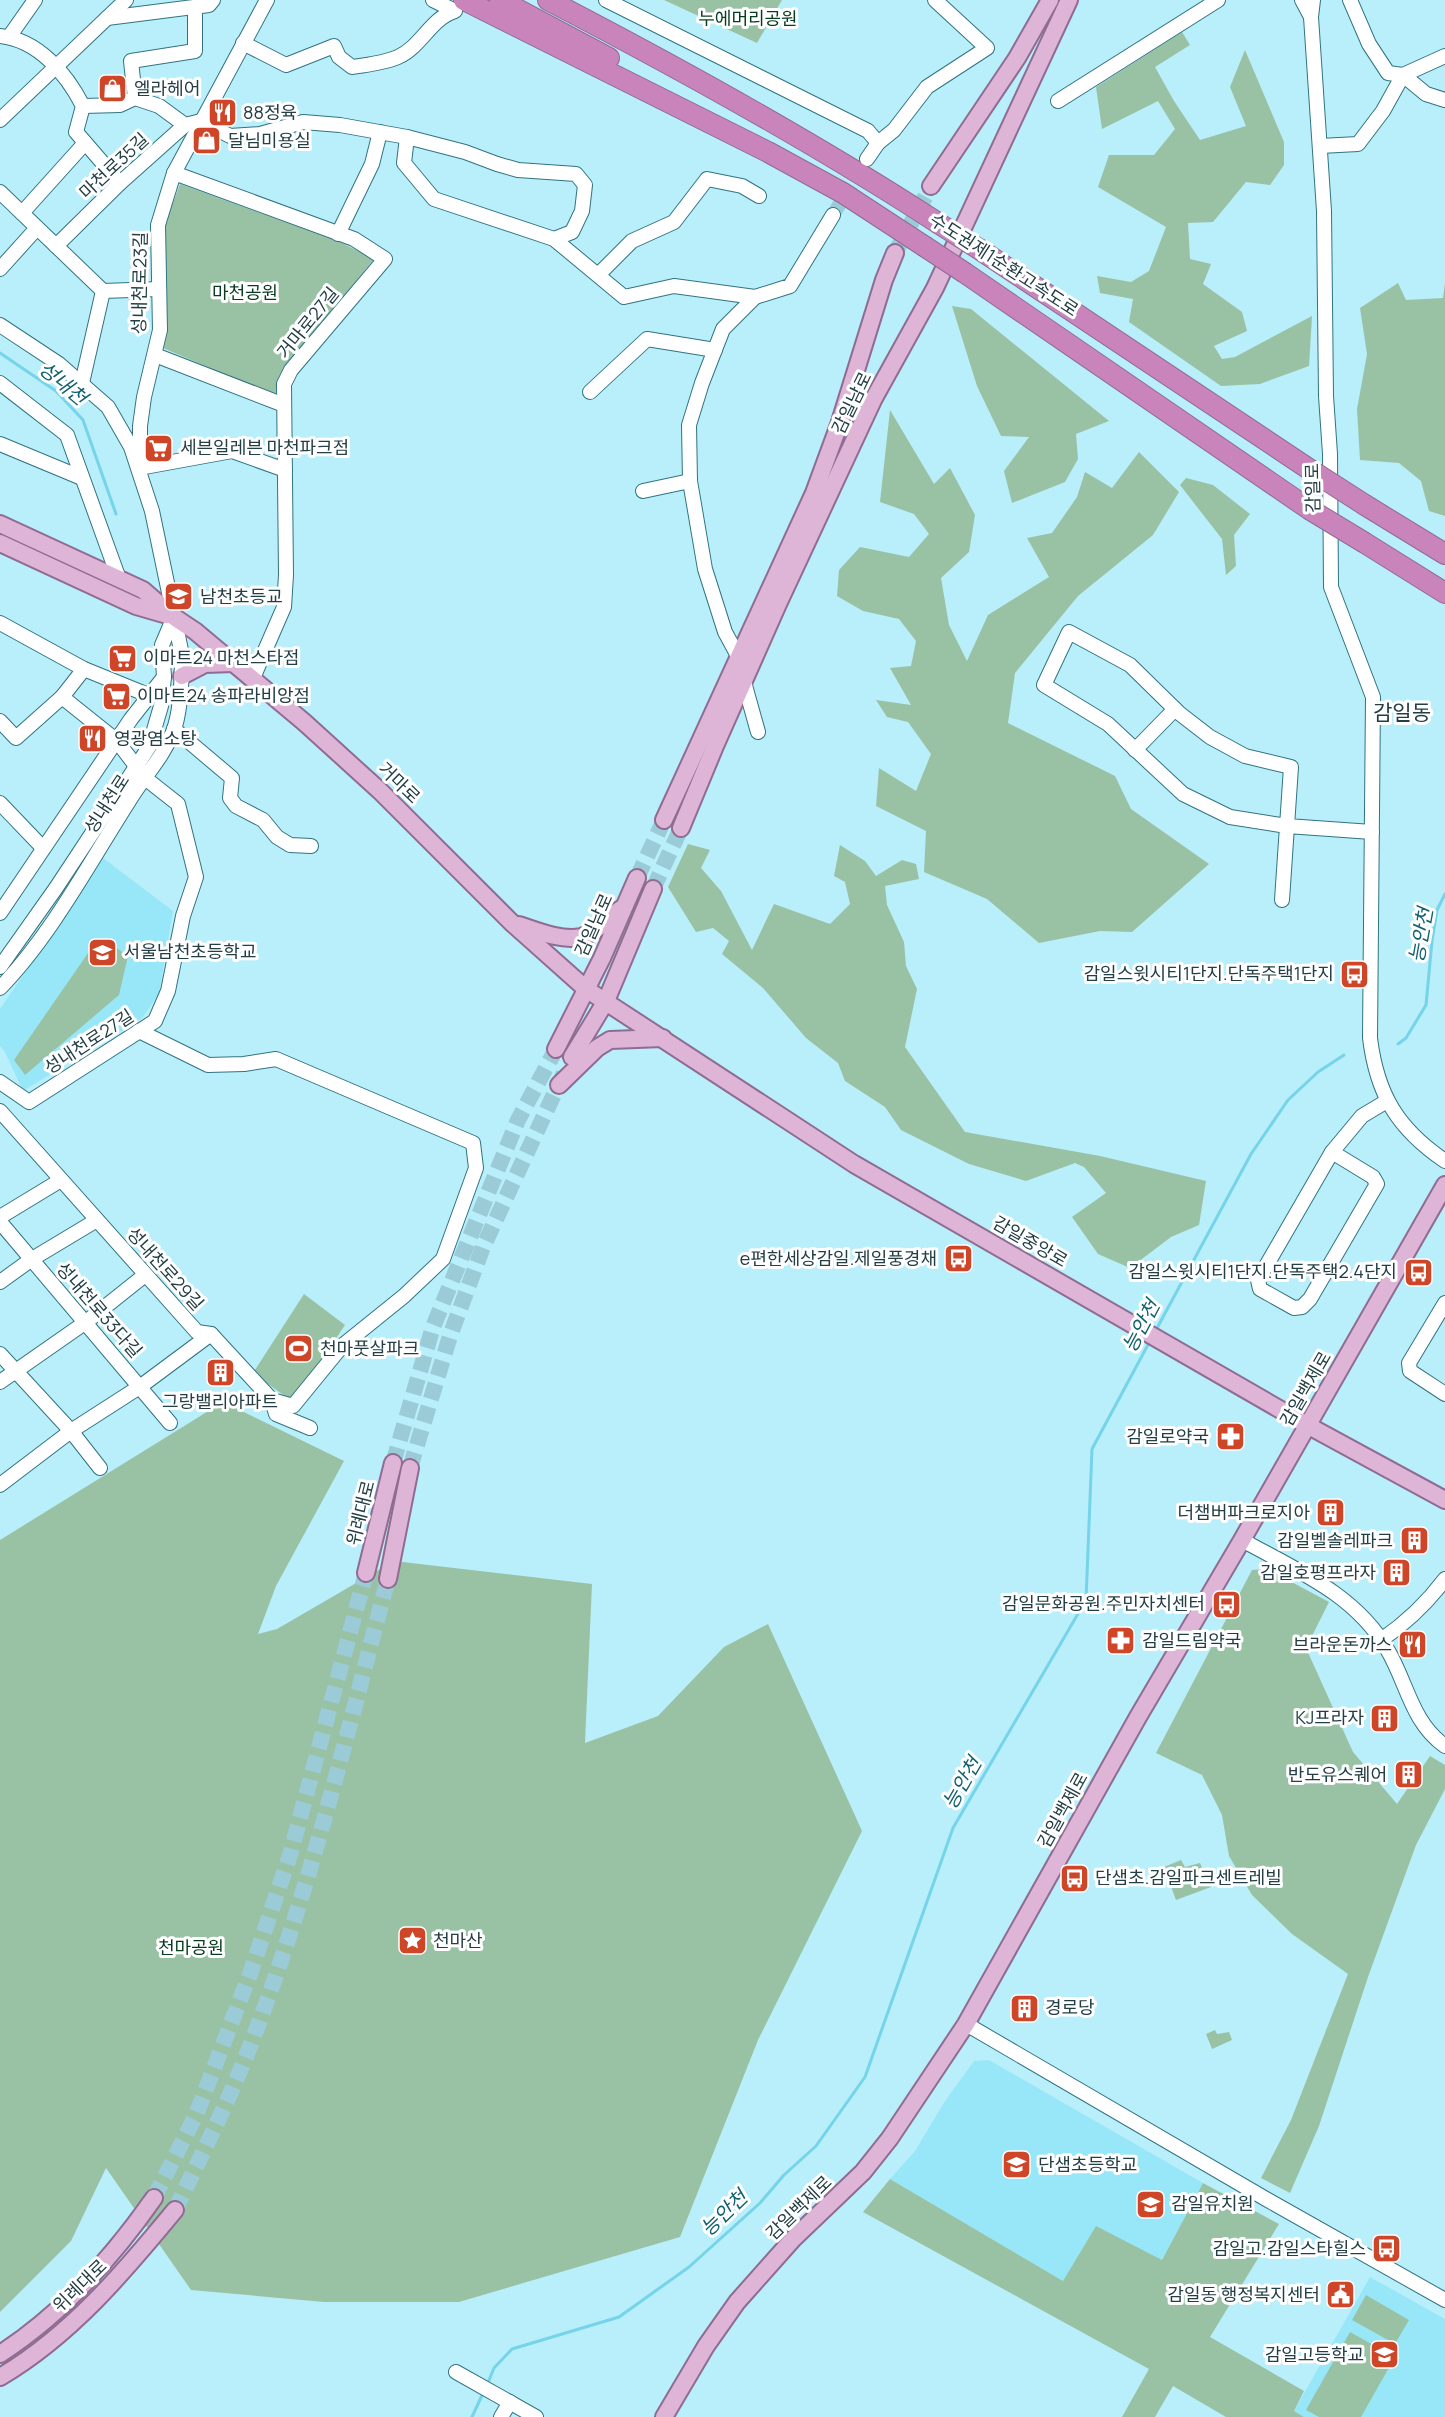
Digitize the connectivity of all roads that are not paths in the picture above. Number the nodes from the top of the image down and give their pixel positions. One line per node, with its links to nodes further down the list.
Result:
1 (35, 0): 20 (street)
2 (126, 0): 19 (street)
3 (213, 0): 17 (street)
4 (267, 0): 21 (street, 성내천로23길)
5 (433, 0): 21 (street)
6 (464, 0): 16 (highway, 수도권제1순환고속도로)
7 (548, 0): 72 (highway, 수도권제1순환고속도로, bridge)
8 (606, 0): 37 (street)
9 (935, 0): 37 (street)
10 (1050, 0): 23 (main road)
11 (1069, 0): 26 (main road, 감일남로)
12 (1218, 0): 29 (street)
13 (1302, 0): 18 (street, 감일로)
14 (1313, 0): 18 (street, 감일로)
15 (1350, 0): 25 (street)
16 (493, 6): 74 (highway, 수도권제1순환고속도로, bridge)
17 (195, 7): 19 (street); 27 (street)
18 (1311, 17): 38 (street, 감일로)
19 (107, 18): 24 (street)
20 (5, 36): 24 (street)
21 (243, 43): 32 (street, 성내천로23길)
22 (1445, 56): 25 (street)
23 (1013, 64): 26 (main road); 42 (main road)
24 (56, 67): 30 (street); 31 (street)
25 (1403, 75): 28 (street); 38 (street)
26 (1032, 81): 83 (main road, 감일남로)
27 (135, 98): 30 (street); 33 (street)
28 (1445, 100)
29 (1058, 101)
30 (83, 106): 36 (street)
31 (0, 120)
32 (201, 121): 33 (street); 34 (street); 40 (street, 성내천로23길)
33 (185, 124): 41 (street, 마천로35길)
34 (380, 132): 35 (street); 48 (street)
35 (407, 137): 49 (street); 49 (street)
36 (86, 143): 41 (street); 45 (street, 마천로35길)
37 (878, 143): 39 (street)
38 (1320, 146): 97 (street, 감일로)
39 (867, 159)
40 (174, 173): 48 (street, 거마로27길); 54 (street, 성내천로23길)
41 (120, 183): 50 (street, 마천로35길)
42 (931, 186)
43 (0, 192): 45 (street)
44 (759, 196): 53 (street)
45 (22, 213): 47 (street)
46 (833, 215): 56 (street)
47 (37, 228): 50 (street); 52 (street)
48 (338, 234): 63 (street, 거마로27길)
49 (554, 239): 53 (street)
50 (56, 246): 55 (street)
51 (895, 253): 77 (main road, 감일남로)
52 (0, 269)
53 (599, 274): 56 (street)
54 (159, 289): 55 (street); 59 (street, 성내천로23길)
55 (103, 291): 60 (street)
56 (755, 297): 58 (street)
57 (0, 325): 60 (street, 성내천로)
58 (715, 350): 62 (street); 68 (street)
59 (155, 355): 63 (street); 65 (street, 성내천로23길)
60 (82, 383): 65 (street, 성내천로)
61 (1, 386): 67 (street)
62 (590, 393)
63 (284, 405): 66 (street, 거마로27길)
64 (0, 444): 67 (street)
65 (140, 468): 66 (street); 75 (street, 성내천로)
66 (285, 470): 82 (street, 거마로27길)
67 (82, 478): 73 (street)
68 (690, 481): 69 (street); 77 (street)
69 (643, 491)
70 (0, 524): 73 (main road, 거마로)
71 (0, 543): 75 (main road, 거마로)
72 (1445, 554)
73 (119, 579): 75 (main road, 거마로)
74 (1445, 593)
75 (174, 617): 78 (main road, 거마로); 80 (street, 성내천로); 81 (street, 성내천로)
76 (0, 623): 79 (street)
77 (738, 656): 94 (main road, 감일남로)
78 (234, 663): 80 (main road); 82 (main road, 거마로)
79 (84, 669): 84 (street); 85 (street)
80 (182, 676): 88 (street, 성내천로)
81 (164, 677): 84 (street); 92 (street, 성내천로)
82 (253, 678): 106 (main road, 거마로)
83 (744, 682): 89 (street); 96 (main road, 감일남로)
84 (148, 695): 90 (street)
85 (62, 697): 87 (street); 90 (street)
86 (1175, 709): 91 (street); 91 (street); 95 (street)
87 (0, 721)
88 (174, 729): 92 (street, 성내천로); 98 (street)
89 (758, 732)
90 (117, 741): 92 (street, 성내천로27길); 99 (street)
91 (1135, 750): 95 (street)
92 (141, 772): 107 (street, 성내천로); 108 (street, 성내천로); 111 (street, 성내천로27길)
93 (0, 803): 99 (street)
94 (664, 820)
95 (1287, 826): 97 (street); 103 (street)
96 (681, 828)
97 (1372, 832): 115 (street, 감일로)
98 (311, 846)
99 (44, 848): 102 (street)
100 (637, 878): 104 (main road, 감일남로)
101 (653, 889): 110 (main road)
102 (4, 900): 105 (street)
103 (1282, 900)
104 (624, 907): 106 (main road); 109 (main road, 감일남로)
105 (0, 913)
106 (512, 923): 109 (main road, 거마로)
107 (0, 966)
108 (0, 988)
109 (586, 989): 110 (main road, 거마로); 110 (main road)
110 (606, 1001): 112 (main road, 감일중앙로)
111 (139, 1031): 113 (street, 성내천로27길); 135 (street)
112 (663, 1038): 114 (main road); 137 (main road, 감일중앙로)
113 (0, 1082)
114 (559, 1085)
115 (1387, 1101): 117 (street); 118 (street, 감일로)
116 (0, 1111): 119 (street, 성내천로29길)
117 (1332, 1152): 117 (street)
118 (1445, 1161)
119 (61, 1180): 121 (street); 122 (street, 성내천로29길)
120 (1445, 1185): 137 (main road, 감일백제로)
121 (0, 1216)
122 (97, 1220): 124 (street); 125 (street, 성내천로29길)
123 (0, 1222): 124 (street, 성내천로33다길)
124 (32, 1259): 126 (street); 128 (street, 성내천로33다길)
125 (145, 1275): 128 (street); 129 (street, 성내천로29길)
126 (0, 1282)
127 (1445, 1303): 134 (street)
128 (86, 1322): 131 (street); 133 (street, 성내천로33다길)
129 (211, 1334): 133 (street); 135 (street, 성내천로29길)
130 (0, 1354): 131 (street)
131 (15, 1370): 132 (street); 139 (street)
132 (0, 1382)
133 (141, 1386): 136 (street, 성내천로33다길); 139 (street)
134 (1445, 1394)
135 (272, 1400): 138 (street, 성내천로29길)
136 (170, 1423)
137 (1307, 1425): 144 (main road, 감일중앙로); 145 (main road, 감일백제로)
138 (310, 1428)
139 (71, 1431): 141 (street); 143 (street)
140 (393, 1462): 146 (main road, 위례대로)
141 (100, 1468)
142 (410, 1468): 147 (main road, 위례대로)
143 (0, 1485)
144 (1445, 1500)
145 (1242, 1540): 149 (street); 151 (main road, 감일백제로)
146 (366, 1573)
147 (388, 1579)
148 (1445, 1579): 149 (street)
149 (1381, 1640): 150 (street)
150 (1445, 1746)
151 (966, 2024): 154 (street); 161 (main road, 감일백제로)
152 (154, 2198): 155 (main road, 위례대로)
153 (175, 2210): 157 (main road, 위례대로)
154 (1445, 2300)
155 (0, 2354)
156 (456, 2372): 158 (street)
157 (0, 2377)
158 (505, 2398): 159 (street); 160 (street)
159 (501, 2417)
160 (536, 2417)
161 (664, 2417)

